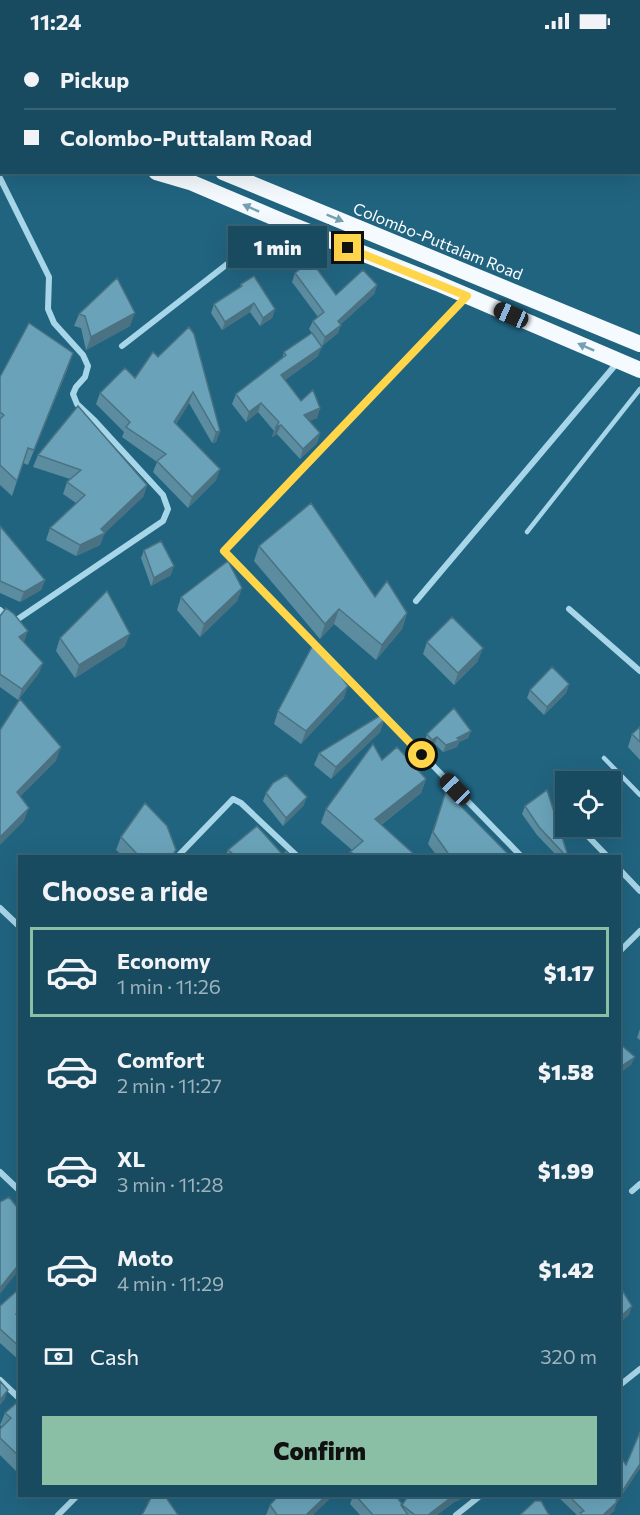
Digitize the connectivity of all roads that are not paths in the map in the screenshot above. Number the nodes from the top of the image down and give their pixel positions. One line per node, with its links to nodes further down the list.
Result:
1 (171, 174): 3 (highway)
2 (228, 174): 7 (highway, Colombo-Puttalam Road, one-way to 7)
3 (193, 177): 5 (highway, one-way to 3)
4 (0, 178): 15 (street)
5 (282, 221): 6 (highway); 8 (street)
6 (467, 296): 9 (highway, one-way to 6); 22 (street)
7 (640, 344)
8 (122, 346)
9 (619, 362): 10 (highway); 13 (street)
10 (640, 370)
11 (640, 389): 12 (lane)
12 (527, 532)
13 (416, 601)
14 (569, 609): 16 (street)
15 (0, 610)
16 (640, 671)
17 (604, 758): 18 (lane)
18 (640, 795)
19 (589, 837): 23 (street)
20 (179, 855): 21 (street)
21 (296, 855)
22 (520, 855)
23 (606, 855)
24 (621, 871): 25 (street)
25 (640, 891)
26 (0, 908): 27 (street)
27 (18, 925)
28 (640, 931): 29 (street)
29 (621, 950)
30 (0, 1172): 32 (street)
31 (640, 1184): 33 (street)
32 (18, 1189)
33 (632, 1191)
34 (640, 1369): 36 (street)
35 (0, 1380): 37 (street)
36 (621, 1384)
37 (18, 1397)
38 (76, 1497): 40 (street)
39 (479, 1497): 41 (street)
40 (58, 1515)
41 (456, 1515)

